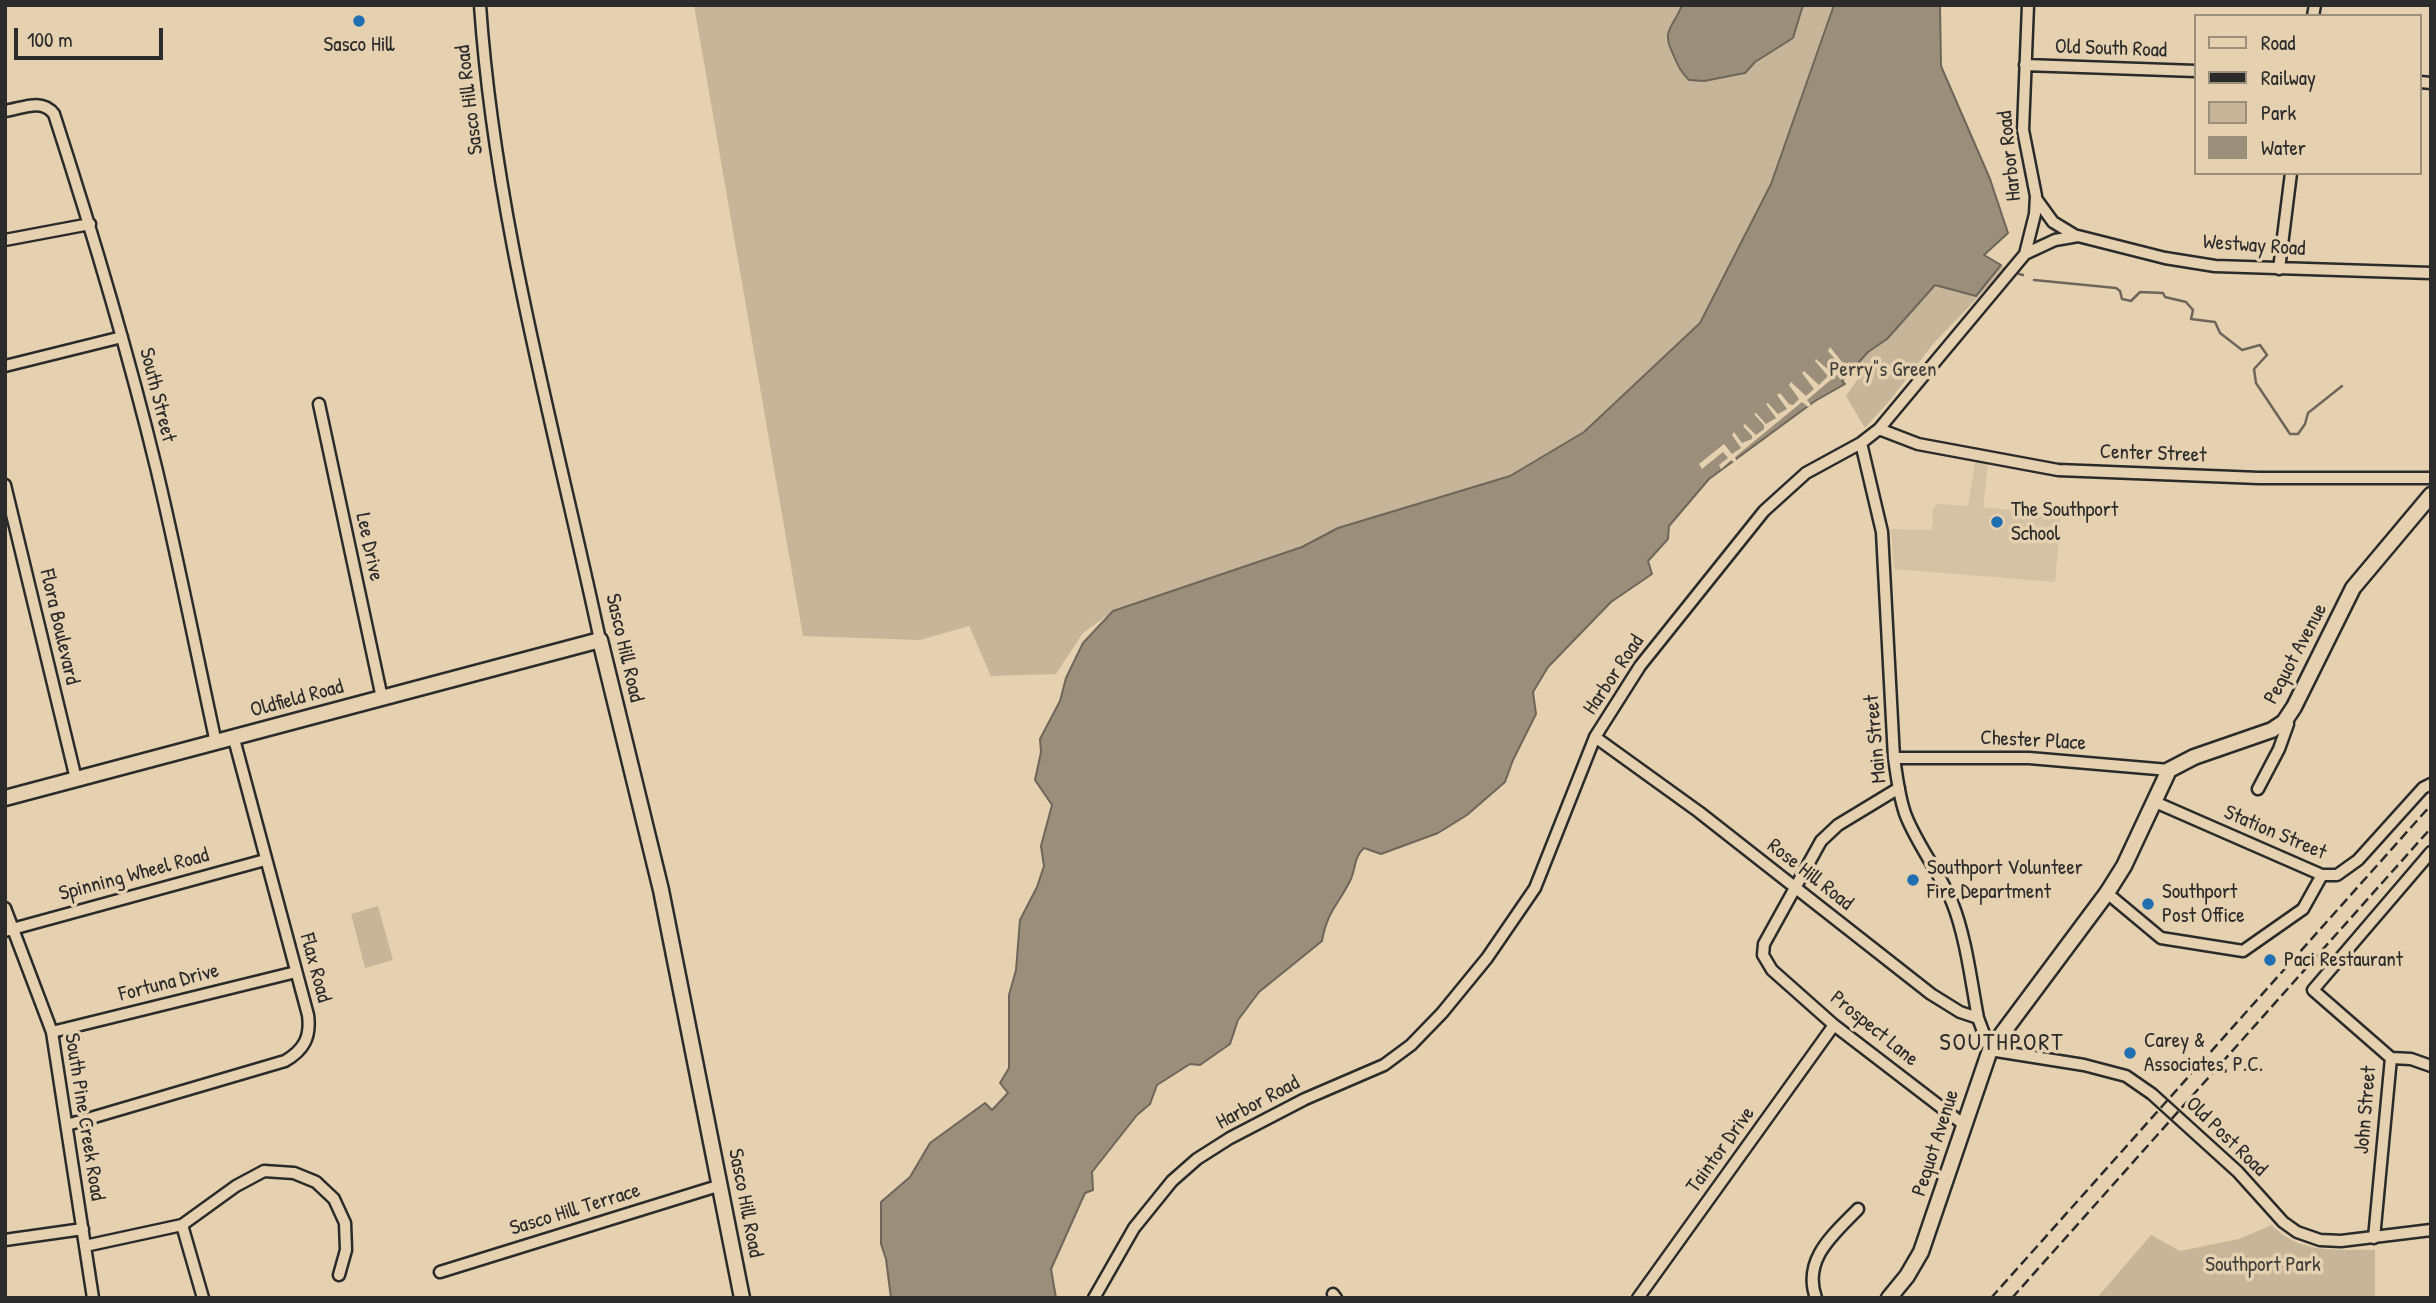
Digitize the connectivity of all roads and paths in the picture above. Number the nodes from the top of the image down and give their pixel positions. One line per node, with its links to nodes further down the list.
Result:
1 (481, 5): 22 (street, Sasco Hill Road)
2 (2028, 5): 3 (street, Harbor Road)
3 (2025, 65): 4 (street, Old South Road); 7 (street, Harbor Road)
4 (2194, 71)
5 (5, 111): 8 (street, South Street)
6 (2291, 175): 12 (street)
7 (2036, 196): 9 (street, Westway Road); 11 (street, Harbor Road)
8 (90, 224): 10 (street); 14 (street, South Street)
9 (2078, 236): 11 (street, Westway Road); 12 (street, Westway Road)
10 (5, 240)
11 (2025, 254): 17 (street, Harbor Road)
12 (2279, 269): 13 (street, Westway Road)
13 (2431, 272)
14 (122, 337): 15 (street); 27 (street, South Street)
15 (5, 366)
16 (319, 404): 23 (street, Lee Drive)
17 (1879, 429): 18 (street, Harbor Road); 19 (street, Center Street)
18 (1861, 443): 25 (street, Harbor Road); 28 (street, Main Street)
19 (2431, 478)
20 (5, 485): 30 (street, Flora Boulevard)
21 (2431, 495): 24 (street, Pequot Avenue)
22 (600, 640): 23 (street, Oldfield Road); 52 (street, Sasco Hill Road)
23 (382, 698): 26 (street, Oldfield Road)
24 (2284, 722): 29 (street, Pequot Avenue); 33 (street)
25 (1595, 737): 39 (street, Rose Hill Road); 65 (street, Harbor Road)
26 (233, 739): 27 (street, Oldfield Road); 37 (street, Flax Road)
27 (216, 743): 30 (street, Oldfield Road)
28 (1894, 758): 29 (street, Chester Place); 32 (street, Main Street)
29 (2169, 770): 35 (street, Pequot Avenue)
30 (76, 779): 34 (street, Oldfield Road)
31 (2431, 783): 38 (street, Station Street)
32 (1899, 788): 39 (street); 44 (street, Main Street)
33 (2258, 789)
34 (5, 798)
35 (2155, 802): 38 (street, Station Street); 40 (street, Pequot Avenue)
36 (2431, 852): 48 (street, John Street)
37 (265, 860): 42 (street, Spinning Wheel Road); 43 (street, Flax Road)
38 (2322, 875): 40 (street)
39 (1795, 888): 44 (street, Rose Hill Road); 45 (street, Prospect Lane)
40 (2107, 893): 47 (street, Pequot Avenue)
41 (5, 908): 42 (street, South Pine Creek Road)
42 (9, 929): 46 (street, South Pine Creek Road)
43 (296, 972): 46 (street, Fortuna Drive); 51 (street, Flax Road)
44 (1978, 1018): 47 (street)
45 (1834, 1024): 50 (street, Prospect Lane); 66 (street, Taintor Drive)
46 (52, 1032): 51 (street, South Pine Creek Road)
47 (1990, 1050): 50 (street, Pequot Avenue); 57 (street, Old Post Road)
48 (2391, 1058): 49 (street); 57 (street, John Street)
49 (2431, 1066)
50 (1963, 1124): 68 (street, Pequot Avenue)
51 (67, 1125): 55 (street, South Pine Creek Road)
52 (721, 1185): 60 (street, Sasco Hill Terrace); 64 (street, Sasco Hill Road)
53 (1858, 1209): 67 (street)
54 (182, 1225): 59 (street); 61 (street); 63 (street)
55 (83, 1230): 58 (street); 59 (street, South Pine Creek Road)
56 (2431, 1230): 57 (street, Old Post Road)
57 (2374, 1238)
58 (5, 1240)
59 (85, 1246): 62 (street, South Pine Creek Road)
60 (440, 1272)
61 (339, 1275)
62 (93, 1298)
63 (203, 1298)
64 (742, 1298)
65 (1094, 1298)
66 (1638, 1298)
67 (1816, 1298)
68 (1889, 1298)

